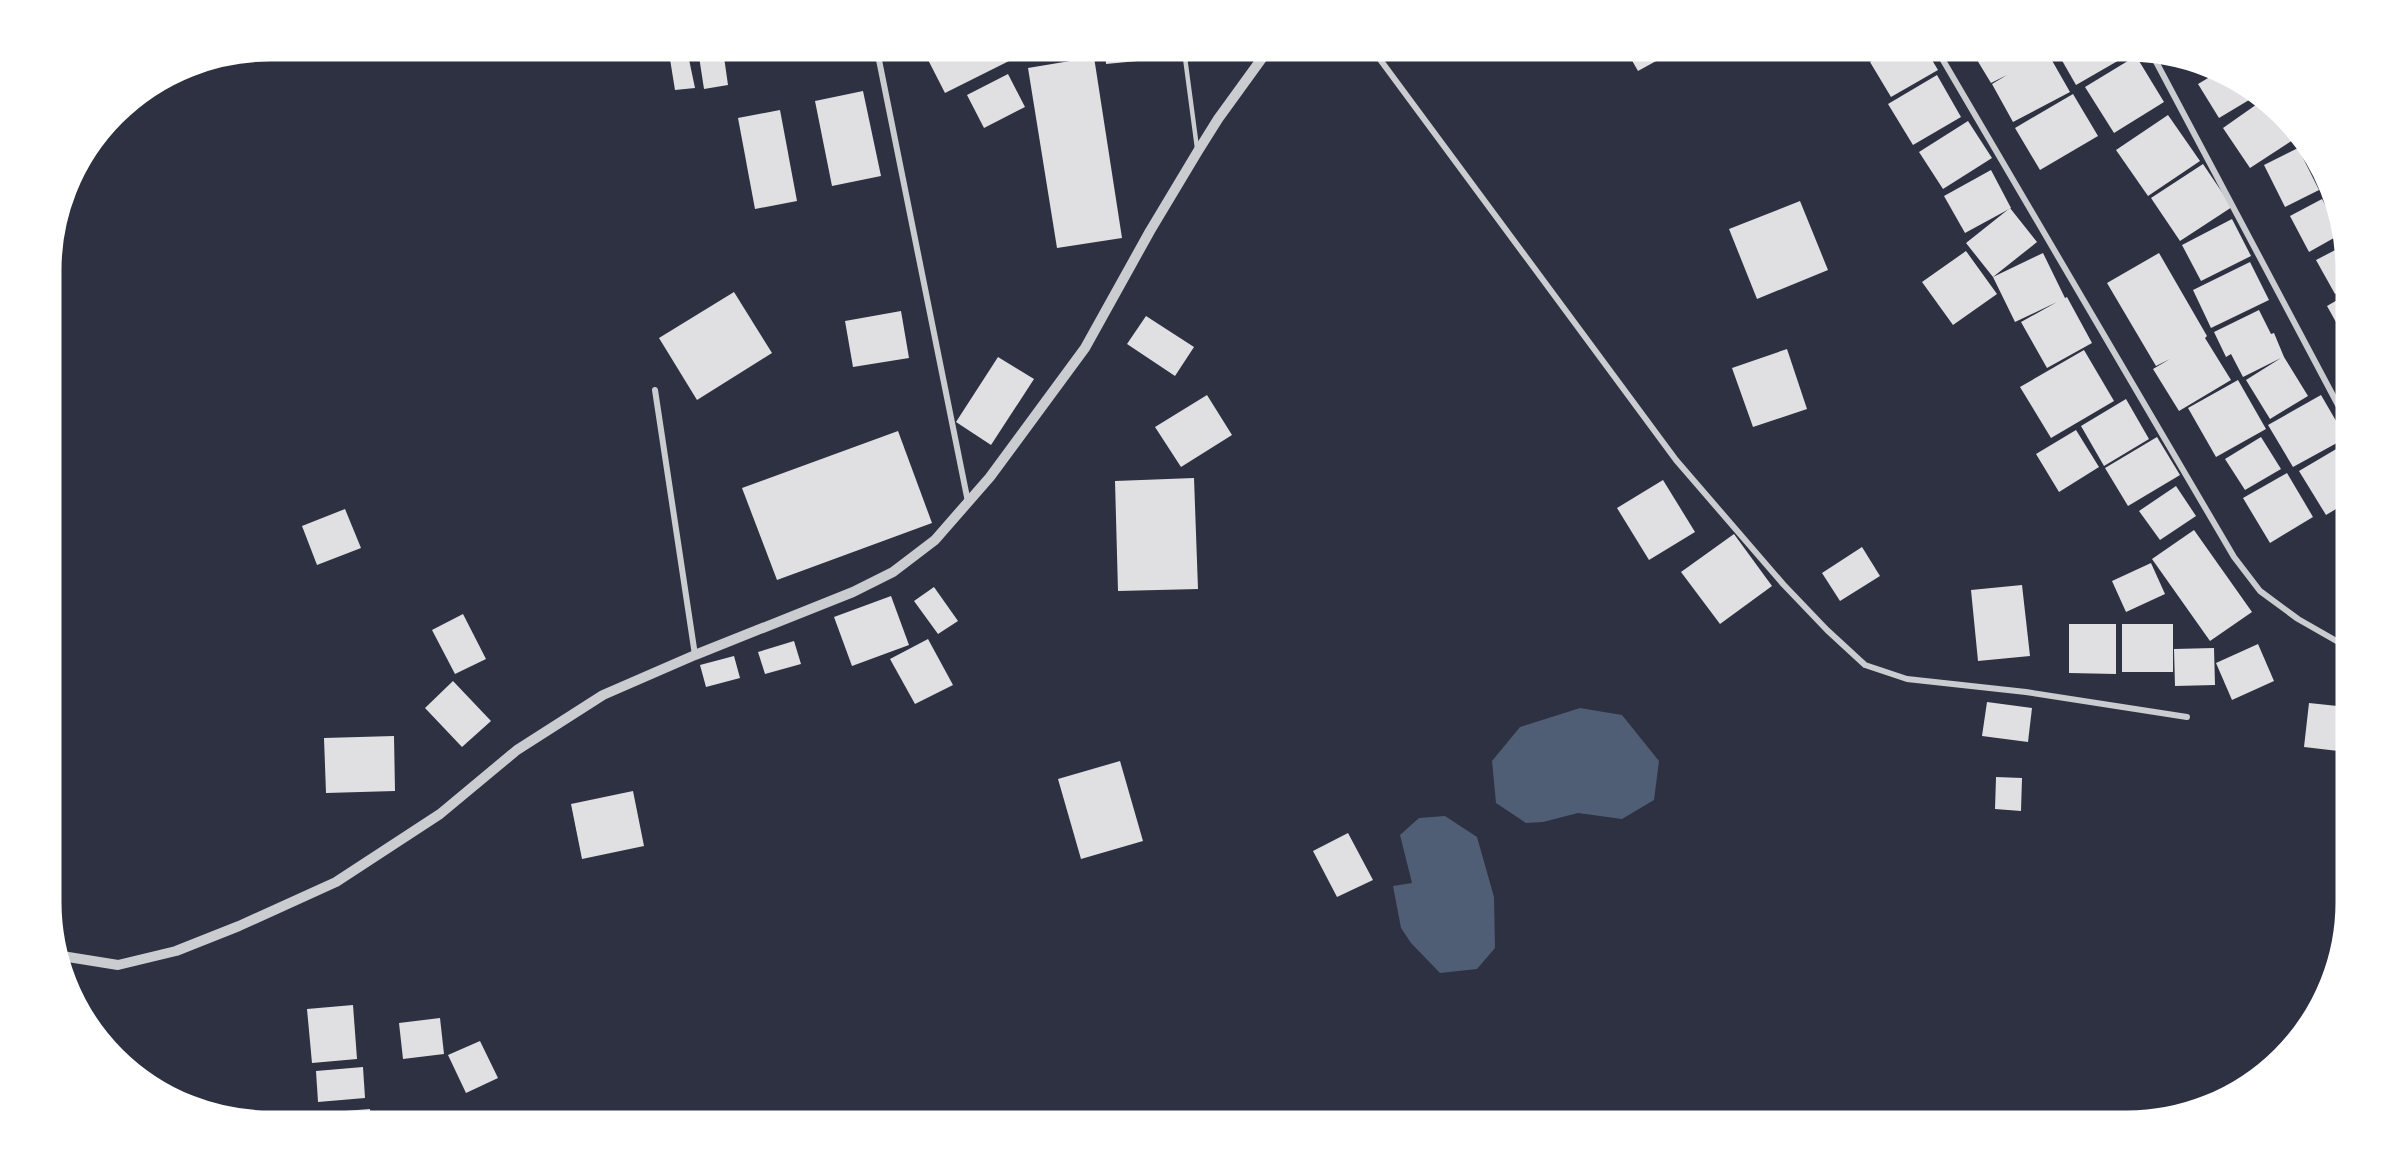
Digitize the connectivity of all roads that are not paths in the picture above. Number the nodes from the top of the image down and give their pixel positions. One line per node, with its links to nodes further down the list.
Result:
1 (879, 60): 10 (street)
2 (1185, 60): 7 (lane)
3 (1261, 60): 7 (street)
4 (1380, 60): 13 (street)
5 (1943, 60): 11 (street)
6 (2156, 62): 9 (street)
7 (1198, 151): 10 (street)
8 (655, 390): 12 (street)
9 (2337, 403)
10 (968, 502): 12 (street)
11 (2337, 641)
12 (695, 655): 14 (street)
13 (2187, 717)
14 (67, 957)

